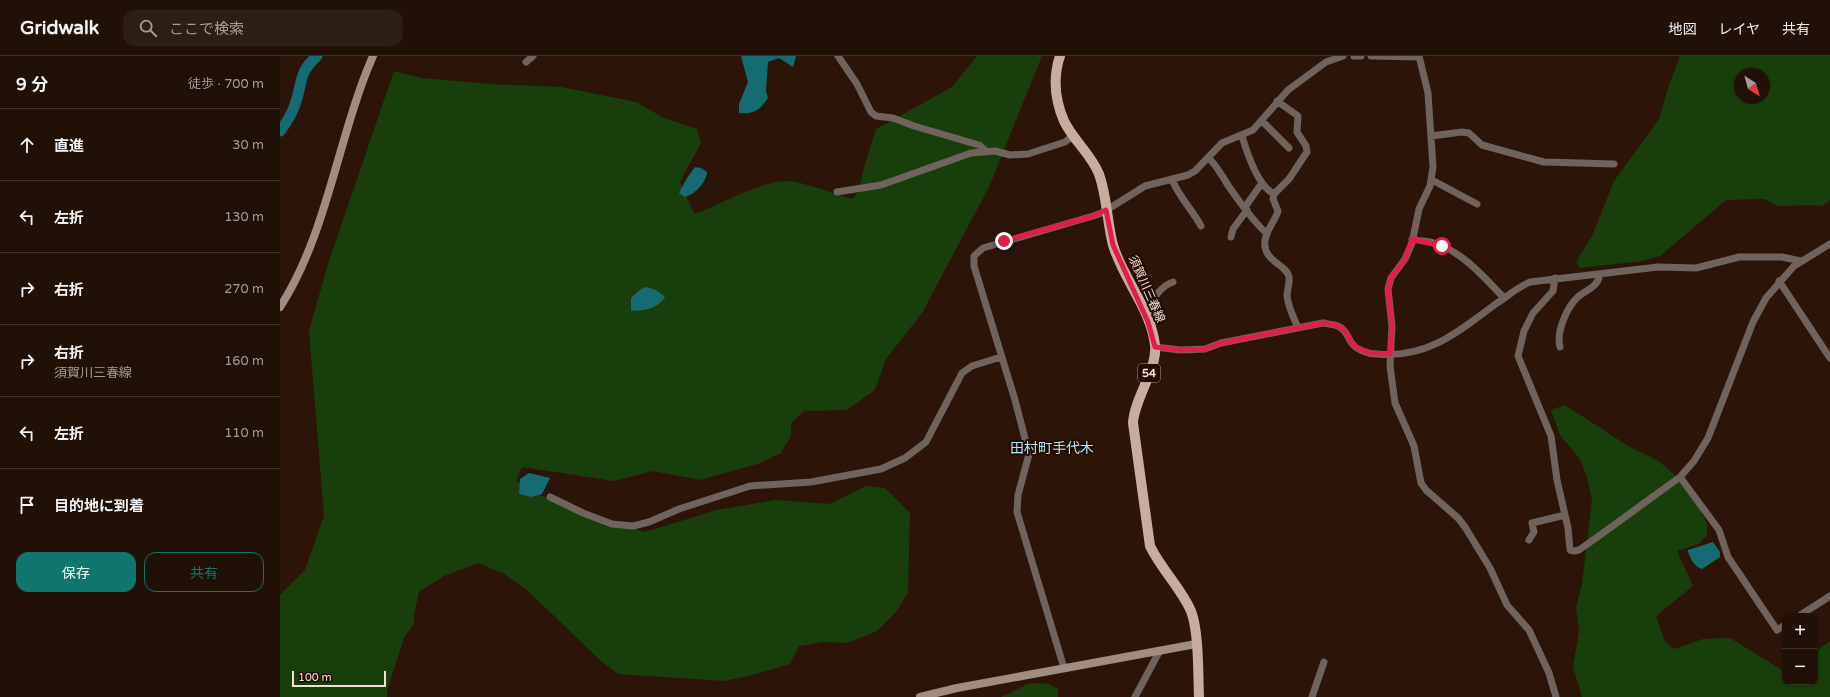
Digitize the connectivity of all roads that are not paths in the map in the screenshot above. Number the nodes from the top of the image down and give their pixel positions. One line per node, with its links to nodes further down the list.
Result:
1 (373, 56): 39 (street)
2 (533, 56): 10 (street)
3 (838, 56): 17 (street)
4 (1060, 56): 13 (main road, 須賀川三春線 / 54)
5 (1343, 56): 11 (street)
6 (1354, 56): 7 (street)
7 (1361, 56)
8 (1371, 56): 9 (street)
9 (1419, 56): 15 (street)
10 (526, 62)
11 (1277, 101): 12 (street); 24 (street)
12 (1262, 121): 14 (street); 16 (street)
13 (1074, 135): 17 (street); 27 (main road, 須賀川三春線 / 54)
14 (1242, 136): 18 (street); 22 (street)
15 (1431, 136): 19 (street); 21 (street)
16 (1289, 148)
17 (986, 151): 23 (street)
18 (1208, 158): 20 (street); 26 (street)
19 (1614, 164)
20 (1172, 179): 27 (street); 28 (street)
21 (1432, 180): 25 (street); 31 (street)
22 (1262, 183): 24 (street); 26 (street)
23 (837, 192)
24 (1274, 194): 29 (street)
25 (1477, 204)
26 (1246, 208): 29 (street); 30 (street)
27 (1106, 210): 40 (main road, 須賀川三春線 / 54); 45 (street)
28 (1201, 226)
29 (1267, 233): 41 (street)
30 (1231, 237)
31 (1412, 239): 38 (street); 44 (street)
32 (1830, 244): 33 (street)
33 (1800, 261): 34 (street); 36 (street)
34 (1600, 274): 35 (street); 43 (street)
35 (1555, 278): 38 (street); 49 (street)
36 (1779, 281): 46 (street); 47 (street)
37 (1173, 282): 40 (street)
38 (1504, 298): 44 (street)
39 (280, 307)
40 (1148, 322): 42 (main road, 須賀川三春線 / 54)
41 (1298, 328): 42 (street); 44 (street)
42 (1155, 347): 54 (main road, 須賀川三春線 / 54)
43 (1560, 347)
44 (1390, 354): 62 (street)
45 (1002, 357): 48 (street); 57 (street)
46 (1830, 358)
47 (1680, 477): 49 (street); 53 (street)
48 (550, 497)
49 (1565, 515): 50 (street)
50 (1529, 540)
51 (1830, 596): 52 (street)
52 (1804, 613)
53 (1782, 627)
54 (1196, 644): 55 (street); 60 (main road, 須賀川三春線 / 54)
55 (1159, 652): 57 (street); 59 (street)
56 (1324, 662): 61 (street)
57 (1064, 668): 58 (street)
58 (920, 697)
59 (1135, 697)
60 (1199, 697)
61 (1312, 697)
62 (1556, 697)

